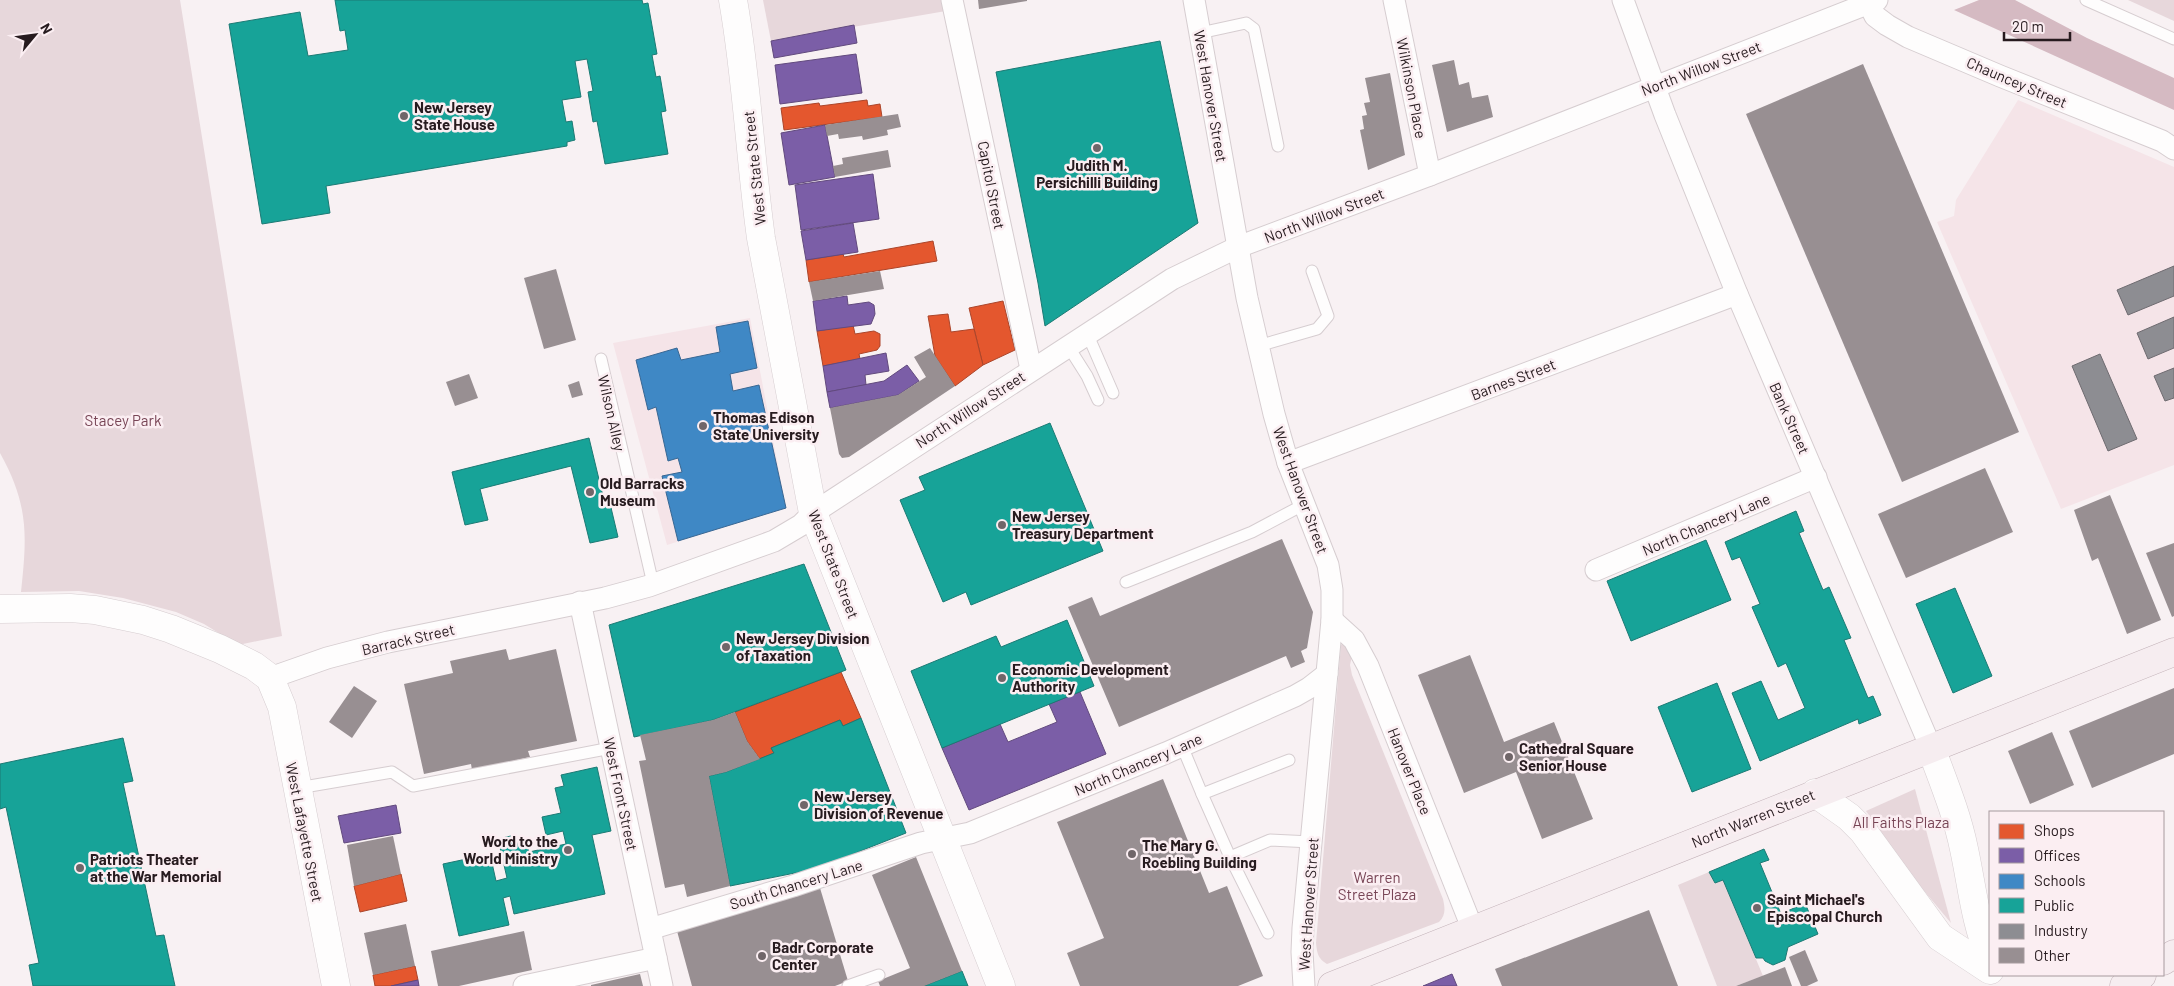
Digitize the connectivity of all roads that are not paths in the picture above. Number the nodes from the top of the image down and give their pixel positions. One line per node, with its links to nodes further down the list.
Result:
1 (733, 0): 27 (street, West State Street)
2 (952, 0): 21 (street, Capitol Street)
3 (1194, 0): 8 (street, West Hanover Street)
4 (1394, 0): 13 (street, Wilkinson Place)
5 (1623, 0): 10 (street, Bank Street)
6 (2086, 0): 9 (lane)
7 (1871, 1): 10 (street, North Willow Street); 12 (street, Chauncey Street)
8 (1200, 32): 11 (lane); 14 (street, West Hanover Street)
9 (2174, 39)
10 (1655, 86): 13 (street, North Willow Street); 16 (street, Bank Street)
11 (1278, 146)
12 (2174, 149)
13 (1430, 175): 14 (street, North Willow Street)
14 (1238, 247): 17 (street, North Willow Street); 19 (street, West Hanover Street)
15 (1312, 270): 19 (lane)
16 (1737, 294): 24 (street, Barnes Street); 25 (street, Bank Street)
17 (1087, 333): 18 (street, North Willow Street); 22 (lane)
18 (1068, 346): 21 (street, North Willow Street); 23 (lane)
19 (1258, 346): 24 (street, West Hanover Street)
20 (600, 359): 30 (lane, Wilson Alley)
21 (1031, 369): 27 (street, North Willow Street)
22 (1113, 393)
23 (1098, 400)
24 (1288, 463): 26 (street, West Hanover Street)
25 (1816, 477): 28 (street, North Chancery Lane); 39 (street, Bank Street)
26 (1305, 504): 29 (lane); 33 (street, West Hanover Street)
27 (813, 513): 30 (street, Barrack Street); 44 (street, West State Street)
28 (1596, 570)
29 (1126, 582)
30 (652, 584): 31 (street, Barrack Street)
31 (580, 602): 36 (street, Barrack Street); 38 (street, West Front Street)
32 (0, 610): 36 (street)
33 (1332, 620): 35 (street, West Hanover Street); 48 (street, Hanover Place)
34 (2174, 652): 39 (main road, North Warren Street)
35 (1326, 674): 37 (street, North Chancery Lane); 45 (street, West Hanover Street)
36 (270, 678): 41 (street, West Lafayette Street)
37 (1182, 746): 43 (lane); 44 (street, North Chancery Lane)
38 (611, 748): 41 (lane); 47 (street, West Front Street)
39 (1931, 748): 42 (main road, North Warren Street); 50 (street)
40 (1289, 760): 43 (lane)
41 (296, 789): 55 (street, West Lafayette Street)
42 (1815, 793): 48 (main road, North Warren Street); 52 (street)
43 (1202, 794): 46 (lane)
44 (942, 840): 47 (street, South Chancery Lane); 59 (street, West State Street)
45 (1311, 842): 46 (lane); 60 (street, West Hanover Street)
46 (1230, 856): 49 (lane)
47 (650, 929): 51 (street, West Front Street)
48 (1473, 930): 61 (main road, North Warren Street)
49 (1268, 933)
50 (1989, 952)
51 (656, 958): 56 (street); 57 (street, West Front Street)
52 (1989, 968)
53 (879, 975): 58 (lane)
54 (2140, 976): 62 (main road)
55 (336, 986)
56 (524, 986)
57 (662, 986)
58 (848, 986)
59 (1001, 986)
60 (1304, 986)
61 (1332, 986)
62 (2124, 986)

